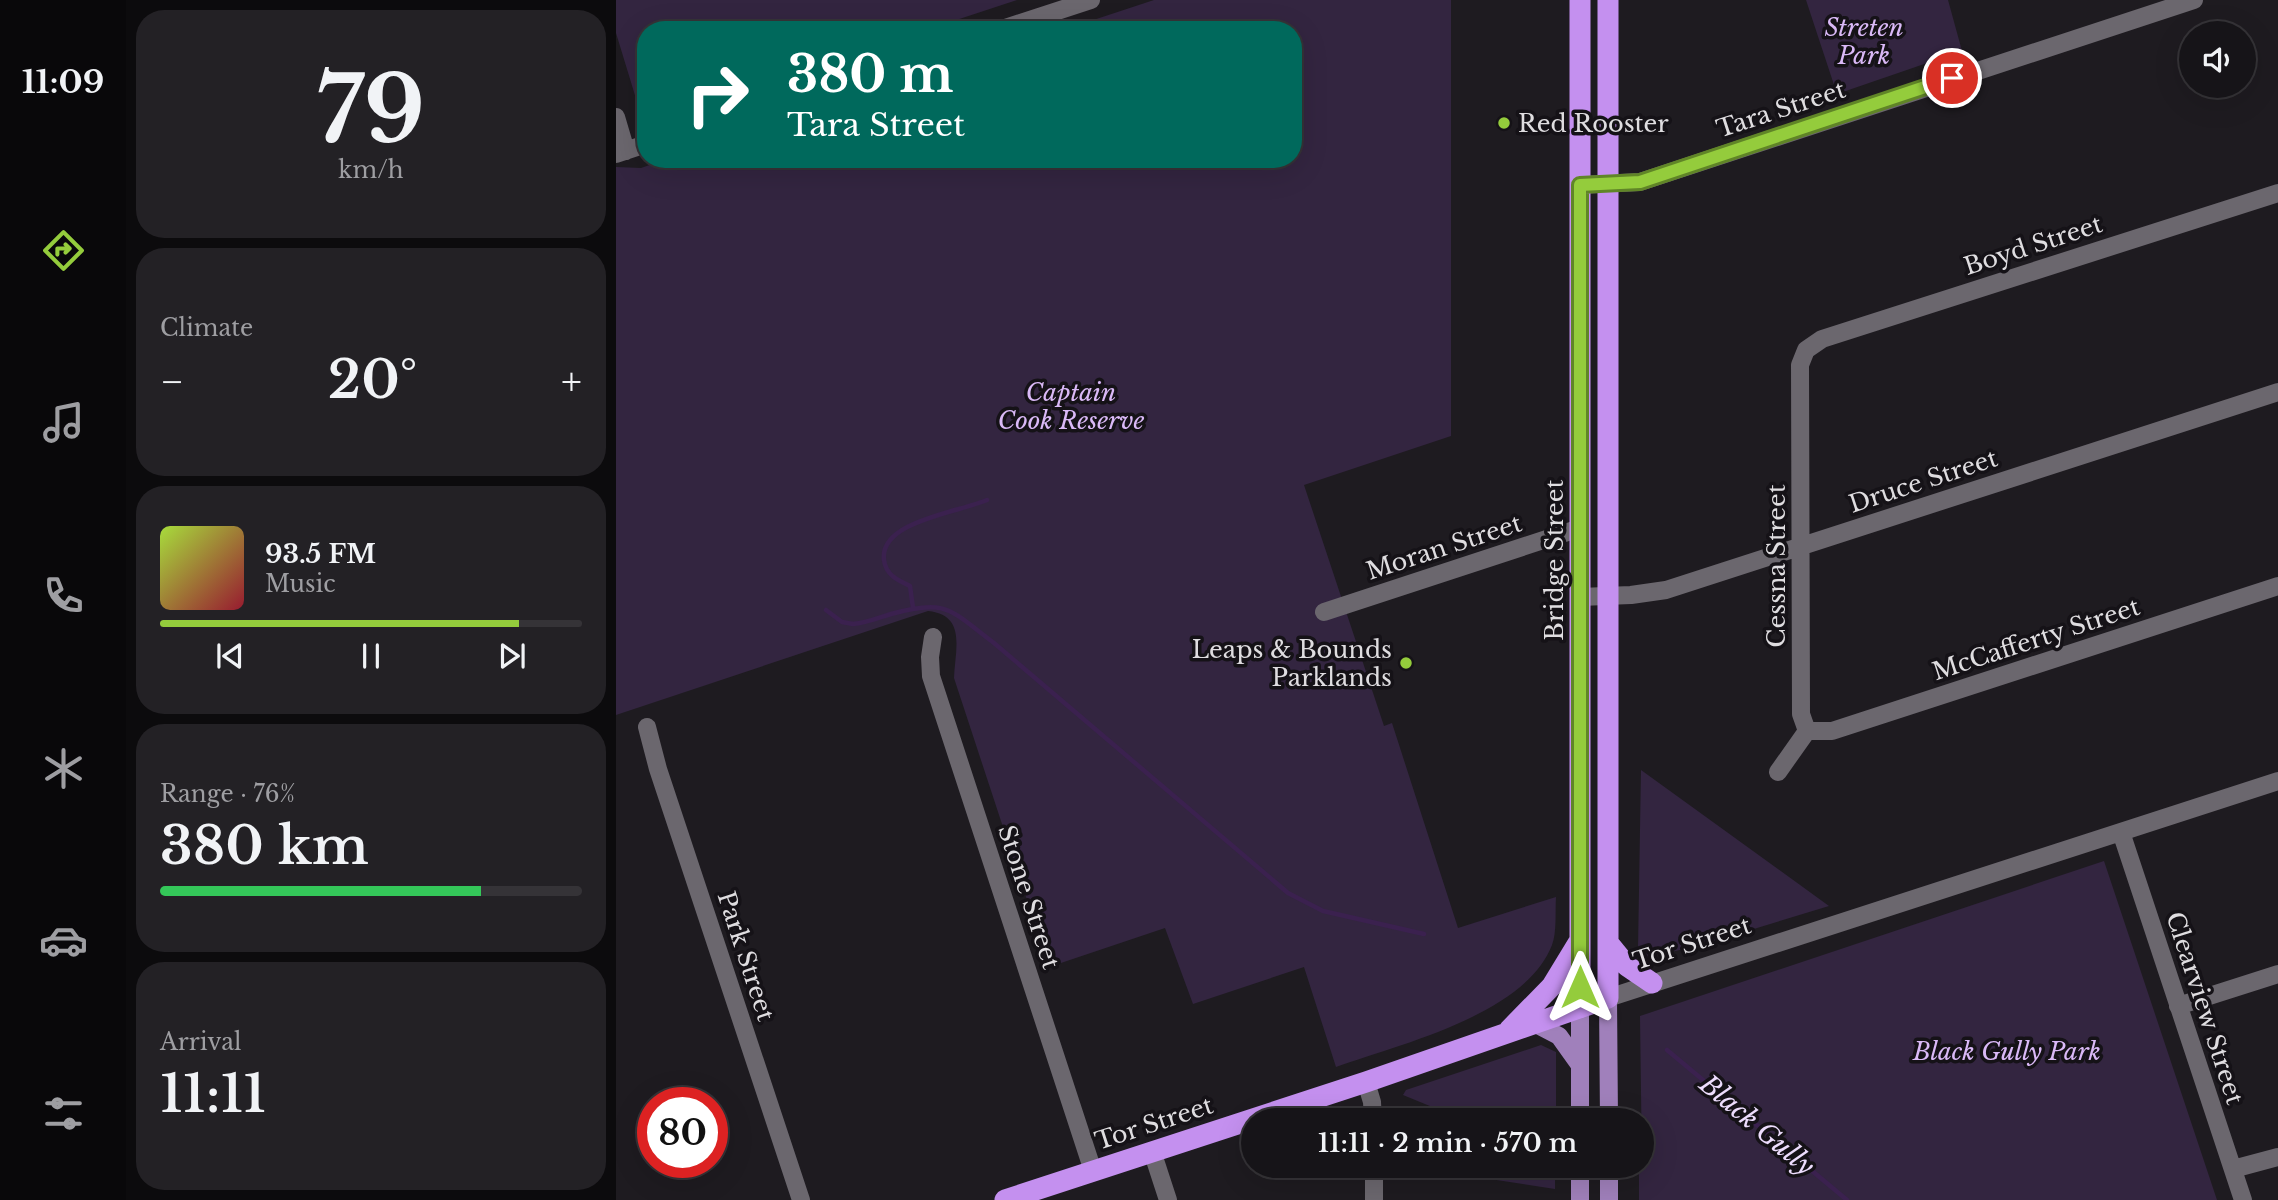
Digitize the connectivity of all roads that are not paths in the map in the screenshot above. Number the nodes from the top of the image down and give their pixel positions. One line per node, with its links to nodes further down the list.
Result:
1 (1091, 0): 5 (street)
2 (1580, 0): 8 (highway, Bridge Street)
3 (1608, 0): 9 (highway)
4 (2194, 0): 9 (street, Tara Street)
5 (1027, 21)
6 (616, 117): 7 (street)
7 (621, 152)
8 (1580, 185): 9 (street, Tara Street); 13 (highway, Bridge Street)
9 (1608, 185): 16 (highway)
10 (2278, 192): 11 (street, Boyd Street)
11 (1806, 350): 14 (street, Cessna Street)
12 (2278, 392): 14 (street, Druce Street)
13 (1580, 528): 17 (highway, Bridge Street); 18 (street, Moran Street)
14 (1800, 547): 16 (street, Druce Street); 21 (street, Cessna Street)
15 (2278, 586): 21 (street, McCafferty Street)
16 (1609, 596): 17 (street, Druce Street); 26 (highway)
17 (1580, 597): 25 (highway, Bridge Street)
18 (1324, 612)
19 (933, 637): 42 (street, Stone Street)
20 (647, 727): 46 (street, Park Street)
21 (1807, 731): 22 (street)
22 (1778, 772)
23 (2278, 781): 24 (street, Tor Street)
24 (2121, 832): 28 (street, Tor Street); 30 (street, Clearview Street)
25 (1580, 940): 31 (highway, Bridge Street); 33 (highway)
26 (1609, 944): 28 (highway); 29 (highway)
27 (2278, 974): 30 (street)
28 (1652, 983): 29 (street, Tor Street)
29 (1608, 998): 31 (highway, Tor Street); 38 (main road)
30 (2178, 1006): 41 (street, Clearview Street)
31 (1580, 1008): 32 (highway, Tor Street); 34 (main road, Bridge Street)
32 (1536, 1024): 33 (highway, Tor Street); 34 (main road)
33 (1505, 1034): 35 (highway, Tor Street)
34 (1579, 1064): 37 (main road, Bridge Street)
35 (1366, 1082): 36 (street); 39 (highway, Tor Street)
36 (1372, 1108)
37 (1580, 1108)
38 (1609, 1108)
39 (1152, 1152): 42 (highway, Tor Street); 48 (street)
40 (2278, 1157): 41 (street)
41 (2233, 1170): 52 (street, Clearview Street)
42 (1093, 1171): 47 (highway, Tor Street)
43 (1374, 1178): 49 (street)
44 (1580, 1178): 50 (main road)
45 (1609, 1178): 51 (main road)
46 (801, 1200)
47 (1005, 1200)
48 (1168, 1200)
49 (1374, 1200)
50 (1580, 1200)
51 (1609, 1200)
52 (2243, 1200)

